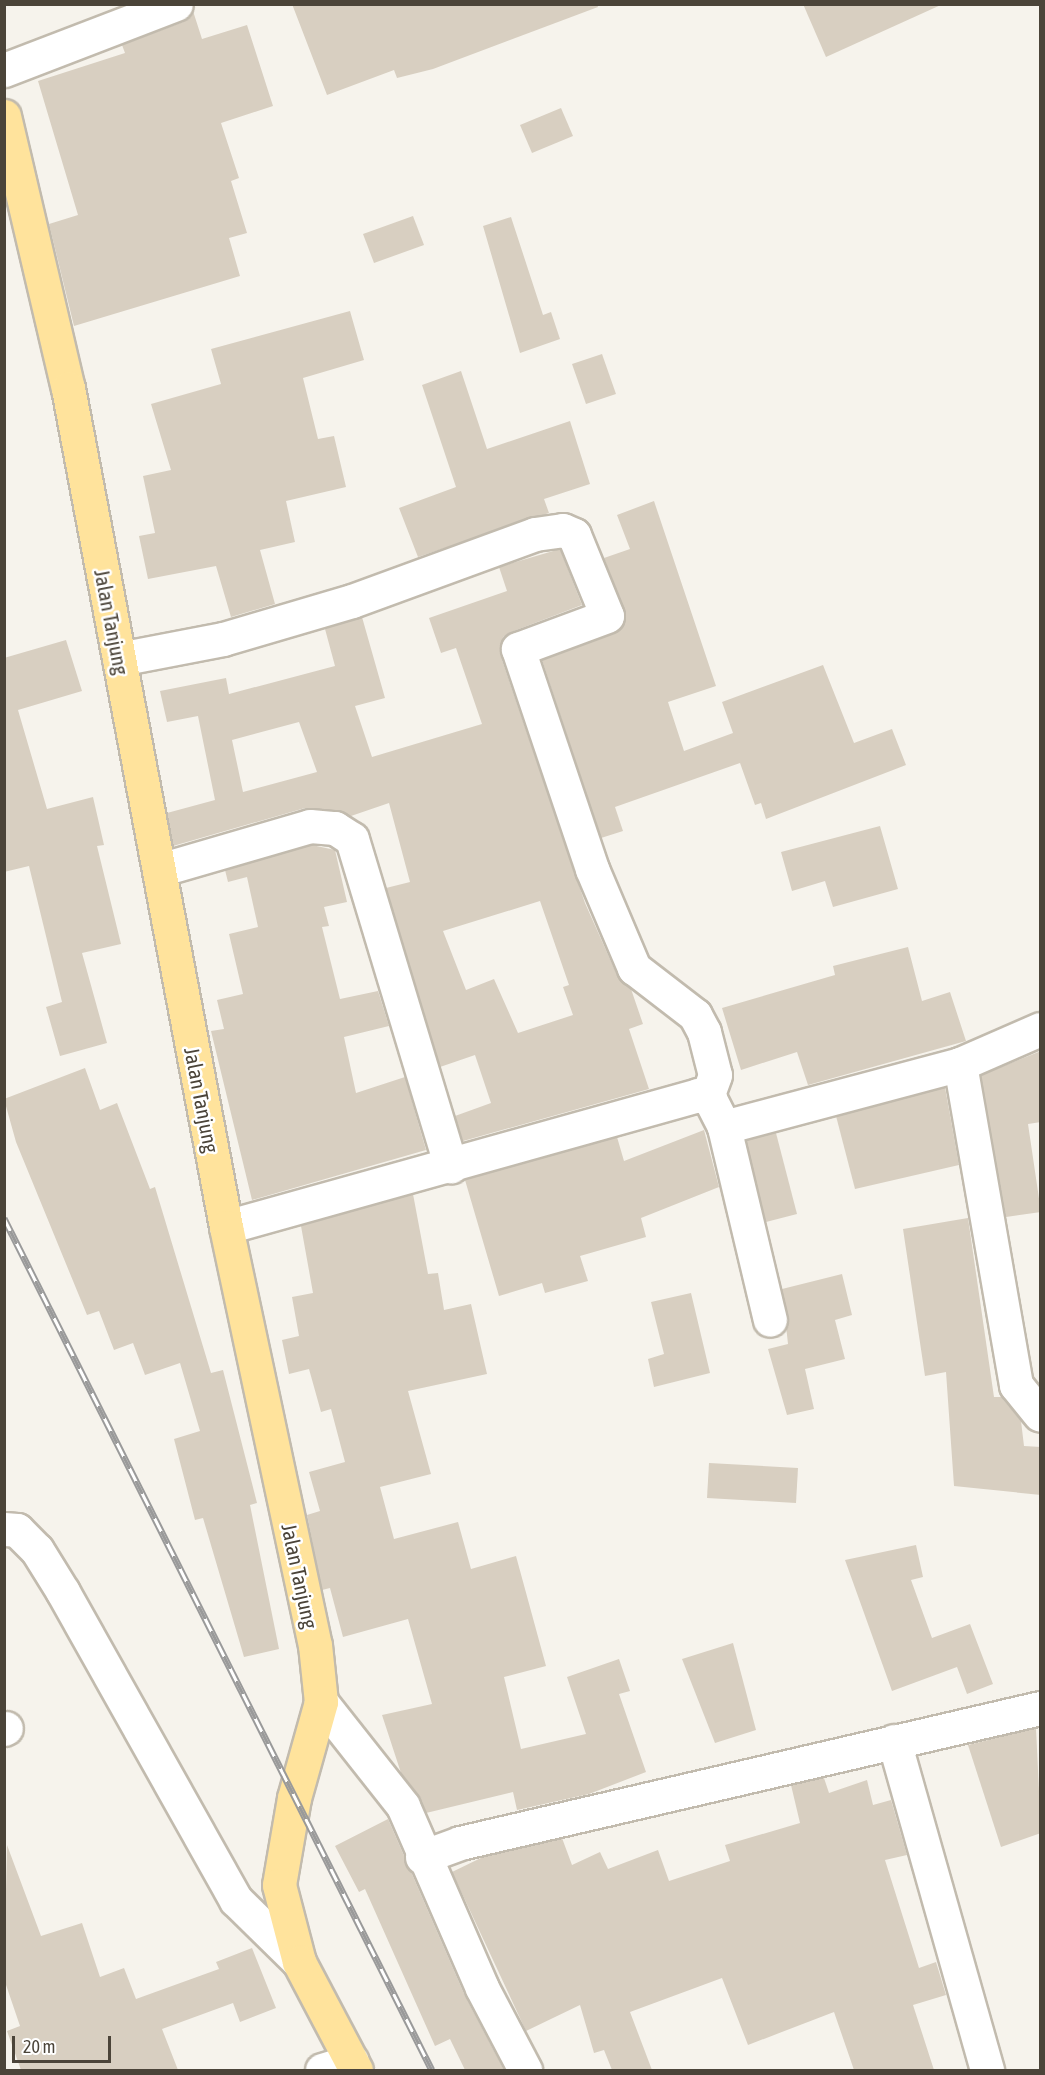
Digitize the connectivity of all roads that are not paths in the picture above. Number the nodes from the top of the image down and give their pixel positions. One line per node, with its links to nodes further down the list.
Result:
1 (176, 4): 2 (street)
2 (4, 70)
3 (4, 116): 4 (main road, Jalan Tanjung)
4 (119, 660): 5 (main road, Jalan Tanjung); 8 (street)
5 (159, 870): 10 (street); 11 (main road, Jalan Tanjung)
6 (1041, 1029): 7 (street)
7 (960, 1064): 9 (street); 13 (street)
8 (707, 1097): 9 (street); 10 (street)
9 (724, 1127): 12 (street)
10 (450, 1166): 11 (street)
11 (226, 1227): 15 (main road, Jalan Tanjung)
12 (771, 1320)
13 (1041, 1415)
14 (4, 1529): 19 (street)
15 (321, 1702): 18 (street); 19 (main road, Jalan Tanjung)
16 (1041, 1708): 17 (street)
17 (894, 1741): 18 (street); 22 (street)
18 (422, 1857): 21 (street)
19 (299, 1962): 20 (main road, Jalan Tanjung)
20 (343, 2067)
21 (525, 2070)
22 (987, 2070)

